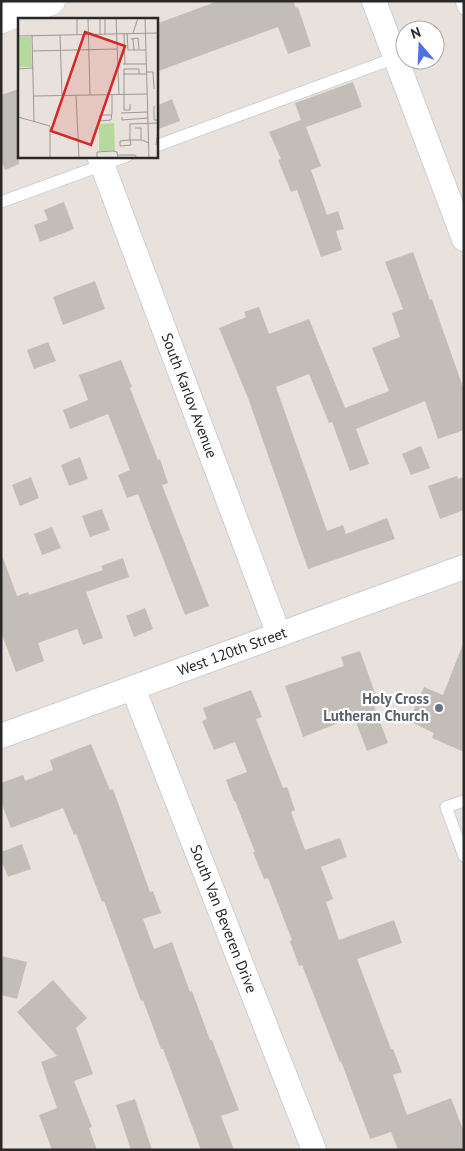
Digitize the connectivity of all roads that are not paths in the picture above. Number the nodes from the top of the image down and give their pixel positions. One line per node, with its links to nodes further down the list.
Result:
1 (374, 1): 6 (street)
2 (461, 1): 4 (lane)
3 (46, 6): 5 (street)
4 (464, 9)
5 (1, 19)
6 (395, 58): 8 (lane)
7 (400, 70): 12 (street)
8 (158, 145)
9 (117, 158): 10 (lane)
10 (101, 161): 11 (lane); 14 (street, South Karlov Avenue)
11 (1, 202)
12 (461, 226)
13 (464, 567): 14 (street, West 120th Street)
14 (279, 635): 15 (street, West 120th Street)
15 (134, 688): 16 (street, West 120th Street); 19 (street, South Van Beveren Drive)
16 (1, 736)
17 (464, 801): 18 (lane)
18 (464, 856)
19 (314, 1150)

